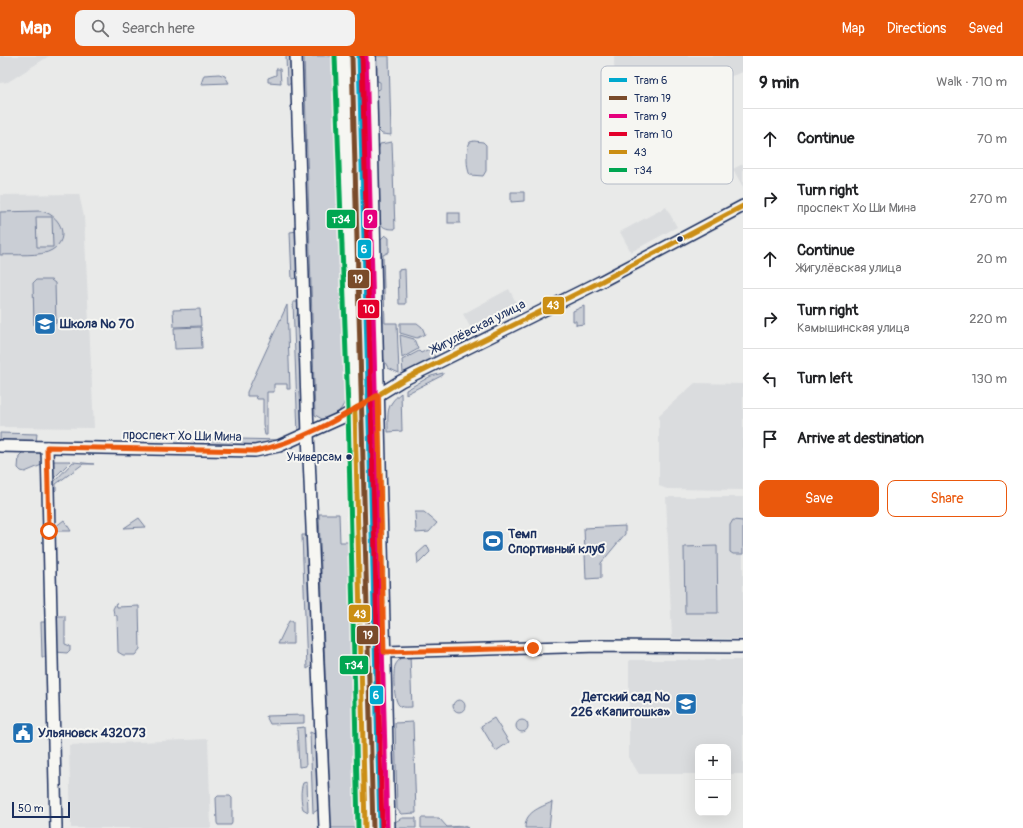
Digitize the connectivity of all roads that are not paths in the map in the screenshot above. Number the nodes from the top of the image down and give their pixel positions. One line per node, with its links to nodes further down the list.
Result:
1 (296, 56): 7 (street)
2 (342, 56): 6 (main road)
3 (369, 56): 5 (main road)
4 (743, 206): 5 (street, Жигулёвская улица)
5 (378, 395): 6 (street, Жигулёвская улица); 11 (main road)
6 (355, 409): 7 (street, проспект Хо Ши Мина); 14 (main road)
7 (308, 434): 9 (street, проспект Хо Ши Мина); 13 (street)
8 (0, 446): 9 (street, проспект Хо Ши Мина)
9 (47, 447): 12 (street)
10 (743, 647): 11 (street)
11 (384, 652): 15 (main road)
12 (56, 828)
13 (325, 828)
14 (365, 828)
15 (388, 828)

